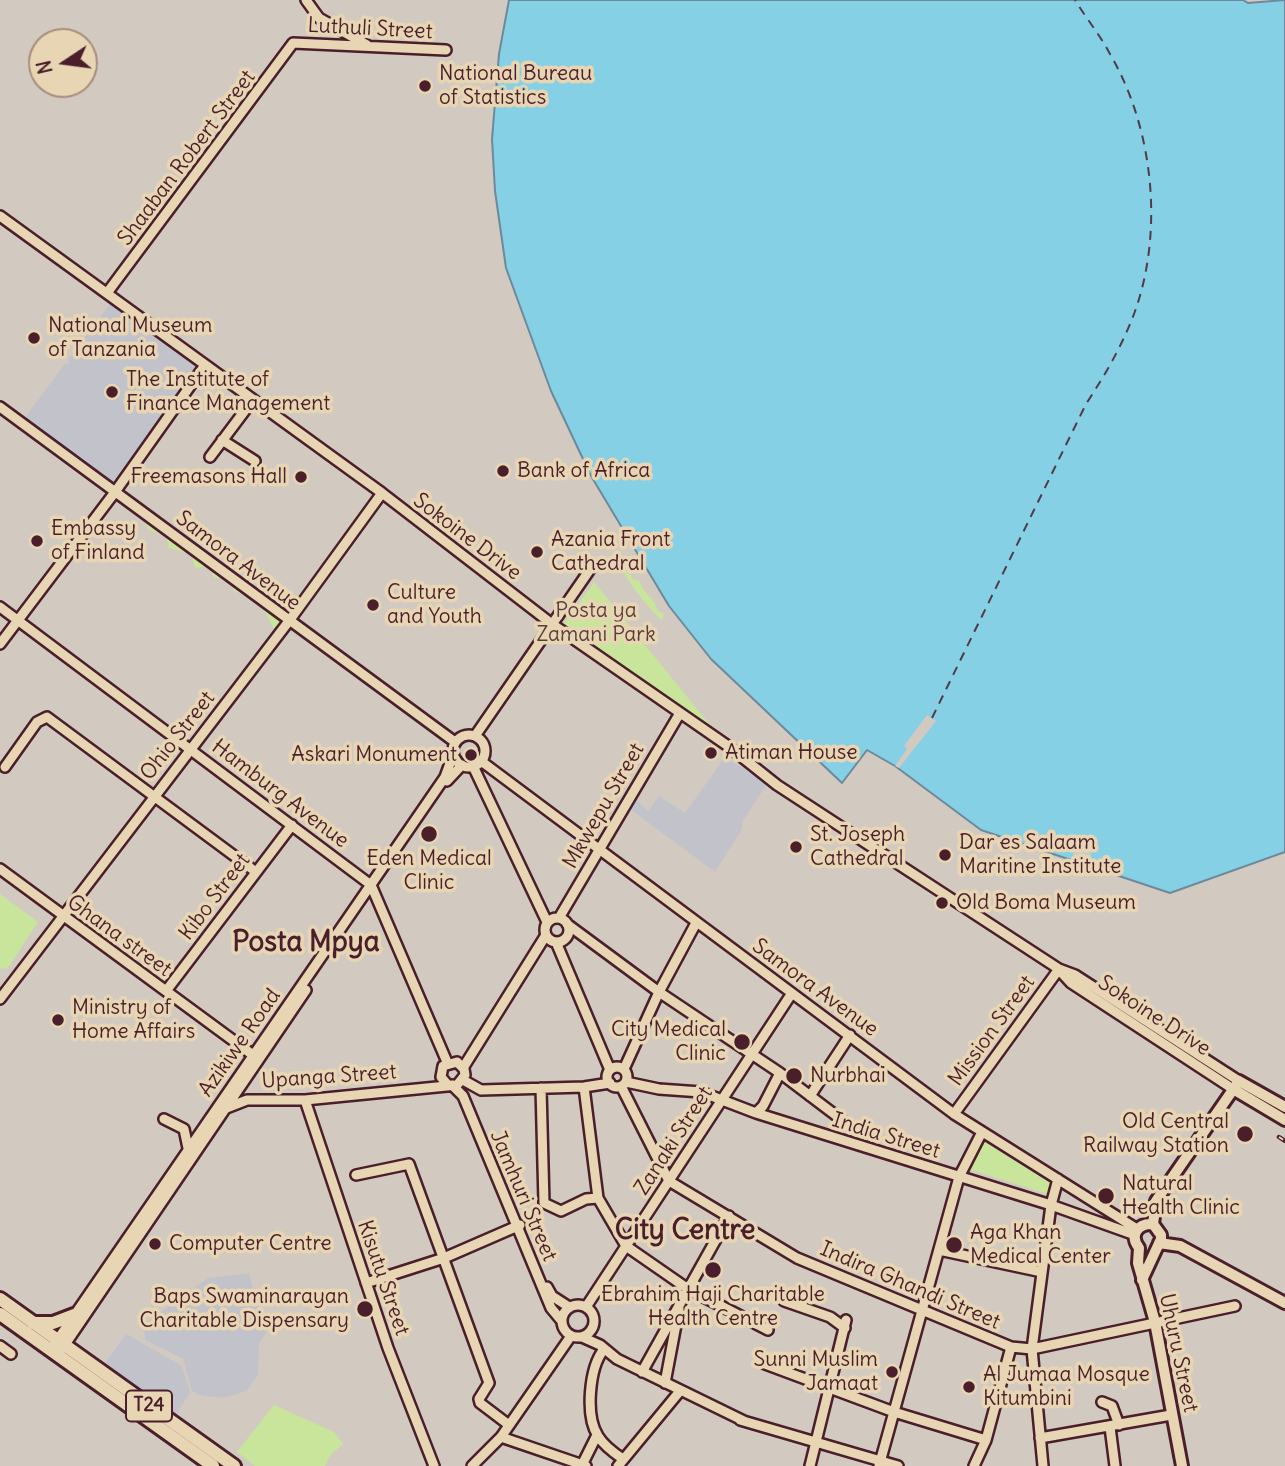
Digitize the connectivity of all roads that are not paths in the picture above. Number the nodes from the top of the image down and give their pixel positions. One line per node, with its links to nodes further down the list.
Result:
1 (306, 0): 3 (street)
2 (293, 43): 3 (street, Luthuli Street); 6 (street, Shaaban Robert Street)
3 (372, 48): 4 (street, Luthuli Street)
4 (446, 50)
5 (0, 216): 6 (street, Sokoine Drive)
6 (107, 293): 7 (street, Sokoine Drive)
7 (205, 365): 8 (street, Sokoine Drive); 13 (street)
8 (252, 401): 10 (street); 14 (street, Sokoine Drive)
9 (0, 407): 13 (street, Samora Avenue)
10 (222, 440): 11 (street); 12 (street)
11 (210, 457)
12 (256, 461)
13 (115, 492): 17 (street); 18 (street, Samora Avenue)
14 (382, 493): 18 (street, Ohio Street); 19 (street, Sokoine Drive)
15 (591, 568): 19 (street)
16 (0, 607): 17 (street, Hamburg Avenue)
17 (18, 620): 20 (street); 24 (street, Hamburg Avenue)
18 (289, 621): 23 (street, Samora Avenue); 24 (street, Ohio Street)
19 (552, 624): 21 (street, Sokoine Drive); 22 (street)
20 (0, 644)
21 (680, 712): 31 (street, Mkwepu Street); 41 (street, Sokoine Drive)
22 (475, 736): 23 (street); 26 (street)
23 (455, 742): 25 (street)
24 (189, 748): 29 (street, Ohio Street); 30 (street, Hamburg Avenue)
25 (453, 755): 27 (street); 34 (street, Azikiwe Road)
26 (477, 764): 27 (street); 31 (street, Samora Avenue); 37 (street)
27 (462, 765): 34 (street, Azikiwe Road)
28 (5, 767): 29 (street)
29 (153, 795): 33 (street); 35 (street, Ohio Street)
30 (292, 825): 33 (street, Kibo Street); 34 (street, Hamburg Avenue)
31 (601, 850): 36 (street, Mkwepu Street); 38 (street, Samora Avenue)
32 (0, 869): 35 (street, Ghana street)
33 (256, 872): 42 (street, Kibo Street)
34 (373, 887): 47 (street, Azikiwe Road); 49 (street); 55 (street, Azikiwe Road)
35 (63, 918): 42 (street, Ghana street); 45 (street, Ohio Street)
36 (563, 921): 37 (street); 40 (street, Mkwepu Street); 43 (street)
37 (547, 922): 39 (street)
38 (696, 923): 43 (street); 44 (street, Samora Avenue)
39 (546, 935): 40 (street); 50 (street)
40 (556, 942): 52 (street)
41 (1059, 970): 58 (street, Sokoine Drive); 68 (street, Mission Street)
42 (166, 991): 47 (street, Ghana street)
43 (659, 992): 48 (street); 51 (street)
44 (792, 993): 46 (street, Samora Avenue); 48 (street, Zanaki Street)
45 (0, 999)
46 (850, 1035): 61 (street); 68 (street, Samora Avenue)
47 (253, 1055): 66 (street, Azikiwe Road)
48 (752, 1056): 53 (street); 64 (street, Zanaki Street)
49 (447, 1062): 50 (street); 54 (street)
50 (463, 1068): 54 (street)
51 (624, 1069): 52 (street); 57 (street)
52 (610, 1070): 56 (street)
53 (780, 1073): 61 (street); 67 (street)
54 (453, 1082): 59 (street); 63 (street, Upanga Street); 82 (street, Jamhuri Street)
55 (242, 1083): 62 (street); 66 (street, Azikiwe Road)
56 (610, 1083): 57 (street, India Street); 60 (street)
57 (624, 1084): 64 (street, India Street); 77 (street)
58 (1236, 1085): 65 (main road); 71 (main road); 81 (main road)
59 (541, 1087): 60 (street); 78 (street)
60 (584, 1087): 78 (street)
61 (810, 1096): 70 (street)
62 (247, 1100): 63 (street, Upanga Street); 66 (street, Upanga Street)
63 (305, 1100): 91 (street, Kisutu Street)
64 (721, 1101): 67 (street, India Street); 77 (street, Zanaki Street)
65 (1285, 1107)
66 (220, 1110): 73 (street, Azikiwe Road); 113 (street, Azikiwe Road)
67 (755, 1113): 75 (street, India Street)
68 (954, 1114): 72 (street, Samora Avenue)
69 (164, 1119): 73 (street)
70 (842, 1120)
71 (1285, 1120)
72 (982, 1132): 75 (street); 76 (street, Samora Avenue)
73 (188, 1150): 102 (street, Azikiwe Road)
74 (356, 1175): 88 (street)
75 (959, 1177): 79 (street, India Street); 87 (street)
76 (1058, 1179): 79 (street); 83 (street, Samora Avenue)
77 (669, 1181): 80 (street, Indira Ghandi Street); 85 (street, Zanaki Street)
78 (598, 1198): 85 (street)
79 (1051, 1205): 83 (street, India Street); 89 (street)
80 (729, 1216): 92 (street); 100 (street, Indira Ghandi Street)
81 (1153, 1224): 83 (main road); 84 (main road)
82 (518, 1226): 88 (street); 98 (street, Jamhuri Street); 103 (street, Jamhuri Street)
83 (1136, 1232): 86 (main road, Uhuru Street)
84 (1158, 1242): 86 (main road); 90 (main road); 95 (main road)
85 (626, 1247): 92 (street); 99 (street, Zanaki Street)
86 (1139, 1248): 90 (main road, Uhuru Street)
87 (939, 1250): 89 (street); 100 (street)
88 (444, 1258): 91 (street); 124 (street)
89 (1042, 1272): 114 (street)
90 (1142, 1280): 104 (main road, Uhuru Street)
91 (366, 1283): 136 (street, Kisutu Street)
92 (688, 1289): 96 (street); 107 (street)
93 (0, 1299): 105 (highway, T24)
94 (784, 1301): 119 (street)
95 (1285, 1303)
96 (680, 1304): 117 (street); 118 (street)
97 (1235, 1306): 104 (street, Indira Ghandi Street)
98 (569, 1307): 99 (street); 103 (street)
99 (586, 1307): 106 (street)
100 (922, 1311): 112 (street, Indira Ghandi Street); 122 (street)
101 (0, 1314): 113 (highway, T24)
102 (74, 1315): 105 (highway); 113 (street, Azikiwe Road)
103 (562, 1320): 108 (street)
104 (1155, 1322): 114 (street, Indira Ghandi Street); 123 (main road, Uhuru Street)
105 (32, 1323): 113 (highway, T24)
106 (594, 1323): 109 (street); 111 (street)
107 (768, 1330)
108 (571, 1336): 109 (street); 124 (street)
109 (582, 1337): 111 (street)
110 (0, 1346): 115 (street)
111 (602, 1347): 117 (street); 126 (street)
112 (1011, 1347): 114 (street, Indira Ghandi Street); 129 (street)
113 (57, 1348): 134 (highway, T24); 135 (highway, T24)
114 (1032, 1349): 128 (street)
115 (11, 1354)
116 (765, 1364): 119 (street)
117 (642, 1372): 118 (street)
118 (665, 1383): 120 (street)
119 (830, 1388): 122 (street); 130 (street)
120 (680, 1391): 130 (street); 131 (street)
121 (1102, 1402): 125 (street)
122 (894, 1412): 129 (street); 132 (street)
123 (1171, 1415): 125 (street); 143 (main road, Uhuru Street)
124 (509, 1425): 127 (street)
125 (1115, 1426): 128 (street); 142 (street)
126 (597, 1435): 131 (street); 133 (street)
127 (501, 1437): 133 (street); 137 (street)
128 (1040, 1438): 141 (street)
129 (986, 1440): 140 (street)
130 (817, 1444): 132 (street); 138 (street)
131 (621, 1462)
132 (880, 1463): 139 (street)
133 (584, 1465)
134 (213, 1466)
135 (233, 1466)
136 (433, 1466)
137 (472, 1466)
138 (810, 1466)
139 (898, 1466)
140 (974, 1466)
141 (1043, 1466)
142 (1115, 1466)
143 (1182, 1466)

